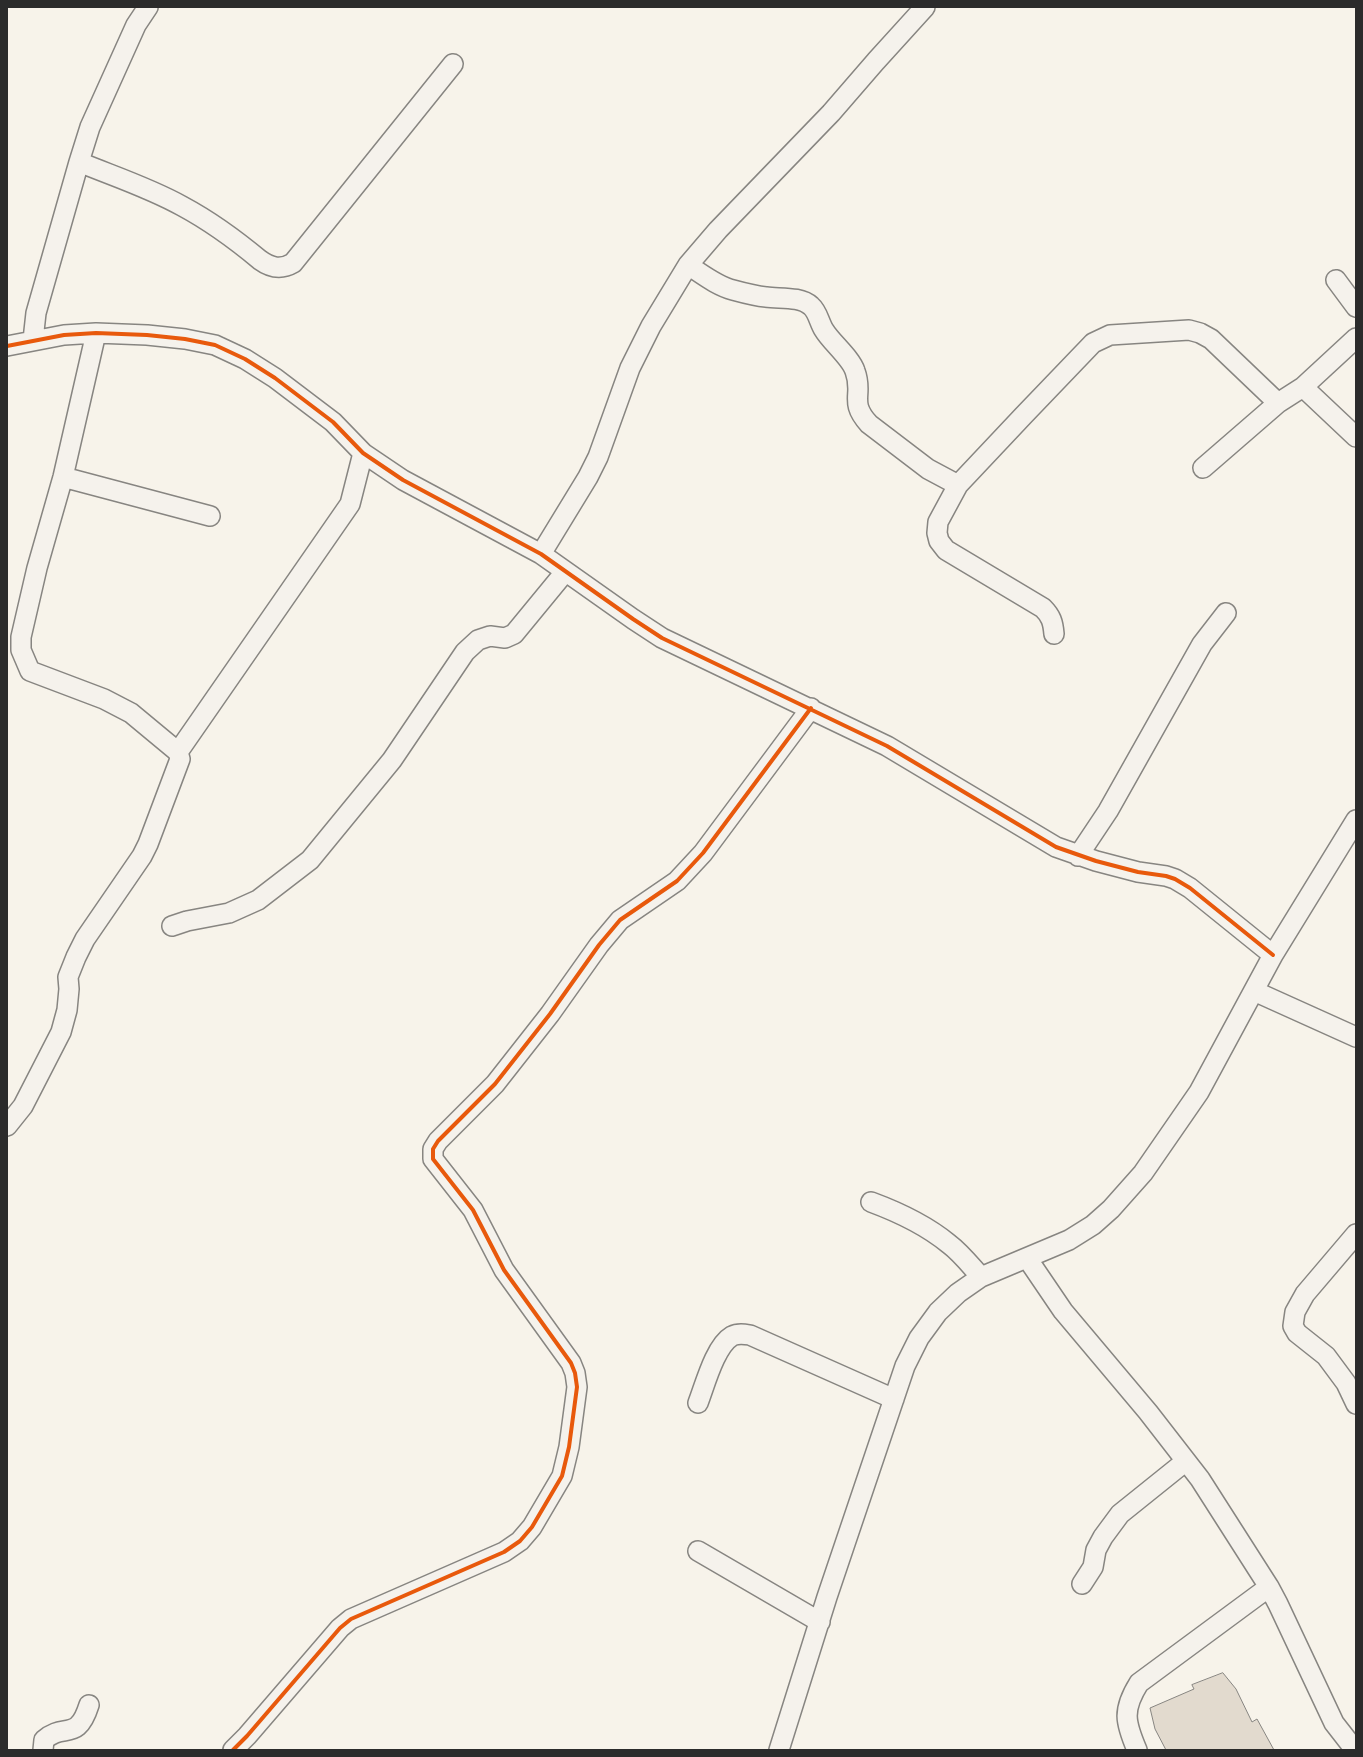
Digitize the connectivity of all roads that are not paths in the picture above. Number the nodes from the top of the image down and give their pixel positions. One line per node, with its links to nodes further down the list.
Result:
1 (148, 7): 4 (street)
2 (925, 7): 5 (street)
3 (453, 64): 4 (street)
4 (79, 162): 10 (street)
5 (688, 265): 18 (street); 20 (street)
6 (1336, 280): 7 (street)
7 (1356, 307)
8 (96, 333): 10 (street); 15 (street); 17 (street)
9 (1356, 338): 12 (street)
10 (33, 340): 11 (street)
11 (7, 346)
12 (1303, 386): 13 (street); 14 (street)
13 (1278, 403): 16 (street); 18 (street)
14 (1356, 437)
15 (363, 453): 20 (street); 25 (street)
16 (1204, 468)
17 (63, 477): 19 (street); 25 (street)
18 (958, 485): 23 (street)
19 (210, 516)
20 (541, 554): 21 (street)
21 (565, 572): 24 (street); 28 (street)
22 (1226, 613): 27 (street)
23 (1054, 634)
24 (811, 708): 27 (street); 47 (street)
25 (178, 752): 32 (street)
26 (1356, 820): 29 (street)
27 (1078, 856): 29 (street)
28 (172, 926)
29 (1273, 955): 30 (street)
30 (1254, 991): 31 (street); 35 (street)
31 (1356, 1037)
32 (7, 1126)
33 (871, 1202): 36 (street)
34 (1356, 1234): 39 (street)
35 (1027, 1258): 36 (street); 40 (street)
36 (981, 1277): 37 (street)
37 (894, 1399): 38 (street); 44 (street)
38 (698, 1404)
39 (1356, 1404)
40 (1186, 1461): 42 (street); 43 (street)
41 (698, 1551): 44 (street)
42 (1082, 1584)
43 (1269, 1588): 49 (street); 50 (street)
44 (820, 1622): 48 (street)
45 (89, 1705): 46 (street)
46 (43, 1750)
47 (233, 1750)
48 (779, 1750)
49 (1137, 1750)
50 (1355, 1750)

